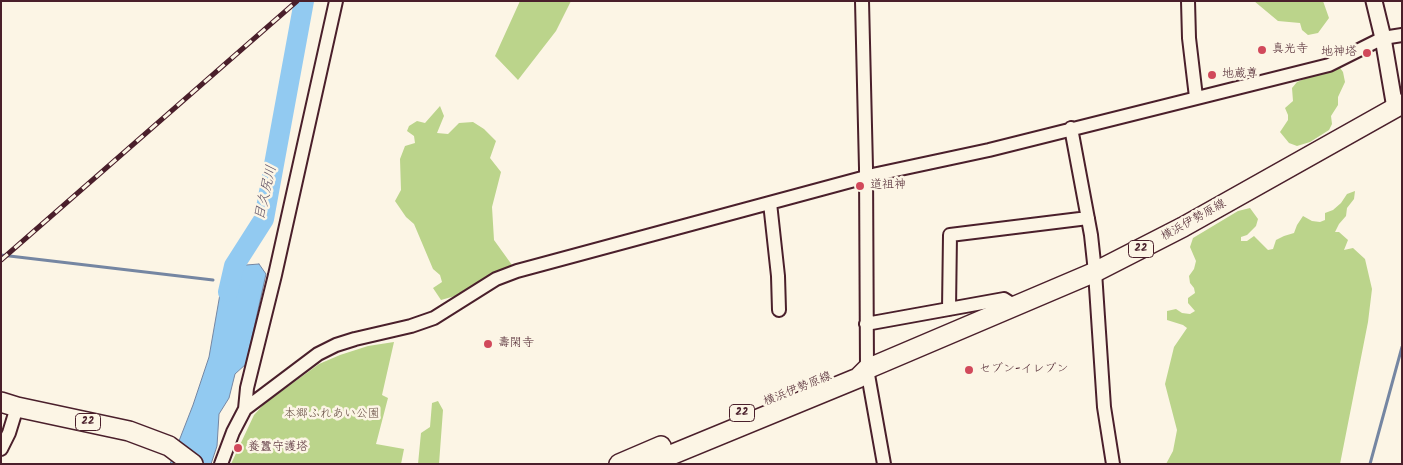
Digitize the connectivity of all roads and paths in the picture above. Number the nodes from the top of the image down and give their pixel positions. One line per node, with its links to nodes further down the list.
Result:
1 (336, 1): 20 (street)
2 (862, 1): 10 (street)
3 (1188, 1): 7 (street)
4 (1374, 1): 6 (street)
5 (1402, 35): 6 (street)
6 (1384, 38): 7 (street); 8 (street)
7 (1196, 97): 9 (street)
8 (1398, 106): 13 (main road, 横浜伊勢原線 / 22)
9 (1071, 128): 10 (street); 12 (street)
10 (867, 177): 11 (street); 17 (street)
11 (770, 203): 16 (street); 20 (street)
12 (1088, 218): 13 (street); 15 (street)
13 (1095, 272): 14 (main road, 横浜伊勢原線 / 22); 27 (street)
14 (1015, 306): 15 (street); 18 (main road, 横浜伊勢原線 / 22)
15 (949, 308): 17 (street)
16 (779, 310)
17 (866, 324): 18 (street)
18 (867, 369): 24 (main road, 横浜伊勢原線 / 22); 25 (main road, 横浜伊勢原線 / 22); 26 (street)
19 (9, 405): 21 (street); 22 (main road, 22)
20 (246, 409): 23 (street)
21 (1, 449)
22 (193, 464)
23 (221, 464)
24 (619, 464)
25 (649, 464)
26 (884, 464)
27 (1112, 464)

